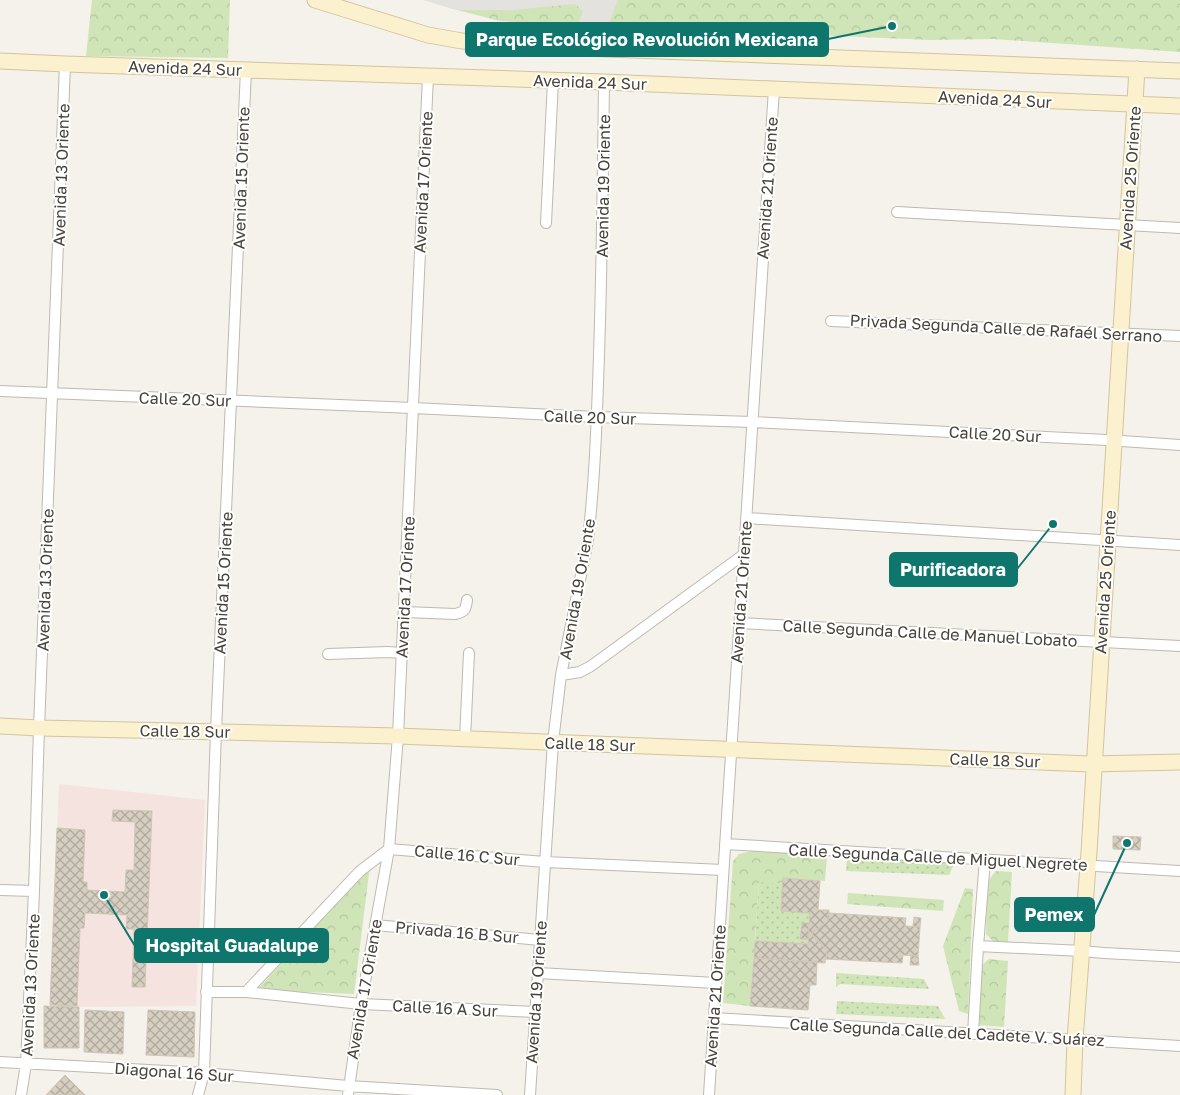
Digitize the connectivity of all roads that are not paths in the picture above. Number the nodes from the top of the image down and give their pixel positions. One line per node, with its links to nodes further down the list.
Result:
1 (315, 0): 4 (main road, Avenida 24 Sur)
2 (0, 61): 3 (main road, Avenida 24 Sur)
3 (65, 64): 5 (main road, Avenida 24 Sur); 21 (street, Avenida 13 Oriente)
4 (1136, 69): 6 (main road, Avenida 24 Sur); 11 (main road, Avenida 25 Oriente)
5 (246, 70): 7 (main road, Avenida 24 Sur); 22 (street, Avenida 15 Oriente)
6 (1180, 71)
7 (428, 76): 8 (main road, Avenida 24 Sur); 23 (street, Avenida 17 Oriente)
8 (553, 81): 9 (main road, Avenida 24 Sur); 14 (street)
9 (604, 82): 10 (main road, Avenida 24 Sur); 24 (street, Avenida 19 Oriente)
10 (774, 89): 11 (main road, Avenida 24 Sur); 25 (street, Avenida 21 Oriente)
11 (1134, 105): 12 (main road, Avenida 24 Sur); 15 (main road, Avenida 25 Oriente)
12 (1180, 106)
13 (897, 212): 15 (street)
14 (546, 223)
15 (1127, 225): 16 (street); 18 (main road, Avenida 25 Oriente)
16 (1180, 228)
17 (832, 321): 18 (street, Privada Segunda Calle de Rafaél Serrano)
18 (1120, 333): 19 (street, Privada Segunda Calle de Rafaél Serrano); 26 (main road, Avenida 25 Oriente)
19 (1180, 336)
20 (0, 391): 21 (street, Calle 20 Sur)
21 (53, 393): 22 (street, Calle 20 Sur); 42 (street, Avenida 13 Oriente)
22 (232, 400): 23 (street, Calle 20 Sur); 43 (street, Avenida 15 Oriente)
23 (413, 408): 24 (street, Calle 20 Sur); 33 (street, Avenida 17 Oriente)
24 (597, 418): 25 (street, Calle 20 Sur); 40 (street, Avenida 19 Oriente)
25 (752, 422): 26 (street, Calle 20 Sur); 28 (street, Avenida 21 Oriente)
26 (1114, 440): 27 (street, Calle 20 Sur); 29 (main road, Avenida 25 Oriente)
27 (1180, 445)
28 (746, 518): 29 (street); 31 (street, Avenida 21 Oriente)
29 (1107, 540): 30 (street); 35 (main road, Avenida 25 Oriente)
30 (1180, 545)
31 (743, 555): 34 (street, Avenida 21 Oriente); 40 (street)
32 (467, 600): 33 (street)
33 (404, 612): 37 (street, Avenida 17 Oriente)
34 (739, 624): 35 (street, Calle Segunda Calle de Manuel Lobato); 47 (street, Avenida 21 Oriente)
35 (1101, 642): 36 (street, Calle Segunda Calle de Manuel Lobato); 49 (main road, Avenida 25 Oriente)
36 (1180, 646)
37 (402, 653): 39 (street); 44 (street, Avenida 17 Oriente)
38 (469, 653): 45 (street)
39 (328, 654)
40 (561, 675): 46 (street, Avenida 19 Oriente)
41 (0, 726): 42 (main road, Calle 18 Sur)
42 (39, 728): 43 (main road, Calle 18 Sur); 58 (street, Avenida 13 Oriente)
43 (216, 732): 44 (main road, Calle 18 Sur); 66 (street, Avenida 15 Oriente)
44 (398, 736): 45 (main road, Calle 18 Sur); 51 (street, Avenida 17 Oriente)
45 (465, 739): 46 (main road, Calle 18 Sur)
46 (553, 742): 47 (main road, Calle 18 Sur); 53 (street, Avenida 19 Oriente)
47 (731, 750): 49 (main road, Calle 18 Sur); 50 (street, Avenida 21 Oriente)
48 (1180, 762): 49 (main road, Calle 18 Sur)
49 (1094, 764): 54 (main road, Avenida 25 Oriente)
50 (725, 844): 52 (street, Calle Segunda Calle de Miguel Negrete); 55 (street, Avenida 21 Oriente)
51 (388, 849): 53 (street, Calle 16 C Sur); 59 (street, Avenida 17 Oriente); 67 (street)
52 (985, 860): 54 (street, Calle Segunda Calle de Miguel Negrete); 61 (street)
53 (545, 862): 55 (street, Calle 16 C Sur); 60 (street, Avenida 19 Oriente)
54 (1088, 866): 56 (street, Calle Segunda Calle de Miguel Negrete); 62 (main road, Avenida 25 Oriente)
55 (724, 870): 65 (street, Avenida 21 Oriente)
56 (1180, 871)
57 (0, 890): 58 (street)
58 (34, 891): 75 (street, Avenida 13 Oriente)
59 (375, 925): 60 (street, Privada 16 B Sur); 68 (street, Avenida 17 Oriente)
60 (540, 940): 64 (street, Avenida 19 Oriente)
61 (978, 946): 62 (street); 71 (street)
62 (1082, 951): 63 (street); 72 (main road, Avenida 25 Oriente)
63 (1180, 957)
64 (538, 973): 65 (street); 69 (street, Avenida 19 Oriente)
65 (716, 983): 70 (street, Avenida 21 Oriente)
66 (206, 992): 67 (street, Calle 16 A Sur); 76 (street, Avenida 15 Oriente)
67 (246, 992): 68 (street, Calle 16 A Sur)
68 (361, 1004): 69 (street, Calle 16 A Sur); 77 (street, Avenida 17 Oriente)
69 (535, 1012): 81 (street, Avenida 19 Oriente)
70 (714, 1018): 71 (street, Calle Segunda Calle del Cadete V. Suárez); 82 (street, Avenida 21 Oriente)
71 (973, 1034): 72 (street, Calle Segunda Calle del Cadete V. Suárez)
72 (1075, 1040): 73 (street, Calle Segunda Calle del Cadete V. Suárez); 83 (main road, Avenida 25 Oriente)
73 (1180, 1046)
74 (0, 1062): 75 (street, Diagonal 16 Sur)
75 (26, 1064): 76 (street, Diagonal 16 Sur); 78 (street, Avenida 13 Oriente)
76 (204, 1073): 77 (street, Diagonal 16 Sur); 79 (street, Avenida 15 Oriente)
77 (348, 1090): 80 (street, Diagonal 16 Sur)
78 (21, 1095)
79 (198, 1095)
80 (497, 1095)
81 (530, 1095)
82 (709, 1095)
83 (1073, 1095)

